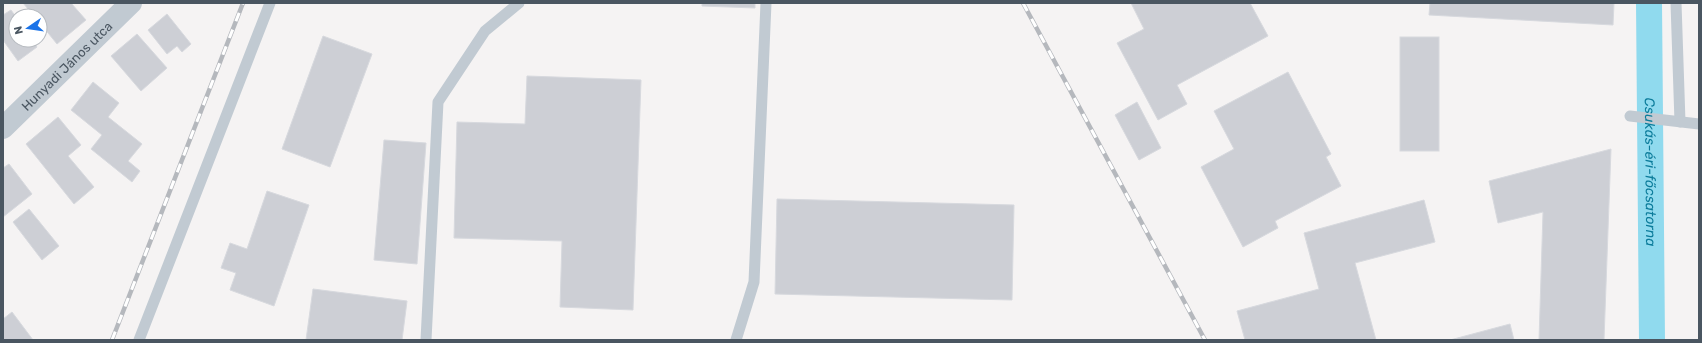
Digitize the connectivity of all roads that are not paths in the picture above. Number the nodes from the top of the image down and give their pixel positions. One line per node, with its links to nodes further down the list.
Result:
1 (131, 3): 9 (street, Hunyadi János utca)
2 (270, 3): 10 (lane)
3 (519, 3): 11 (lane)
4 (766, 3): 12 (lane)
5 (1676, 3): 7 (lane)
6 (1630, 116): 7 (lane)
7 (1680, 122): 8 (lane)
8 (1699, 124)
9 (3, 128)
10 (139, 340)
11 (426, 340)
12 (736, 340)

